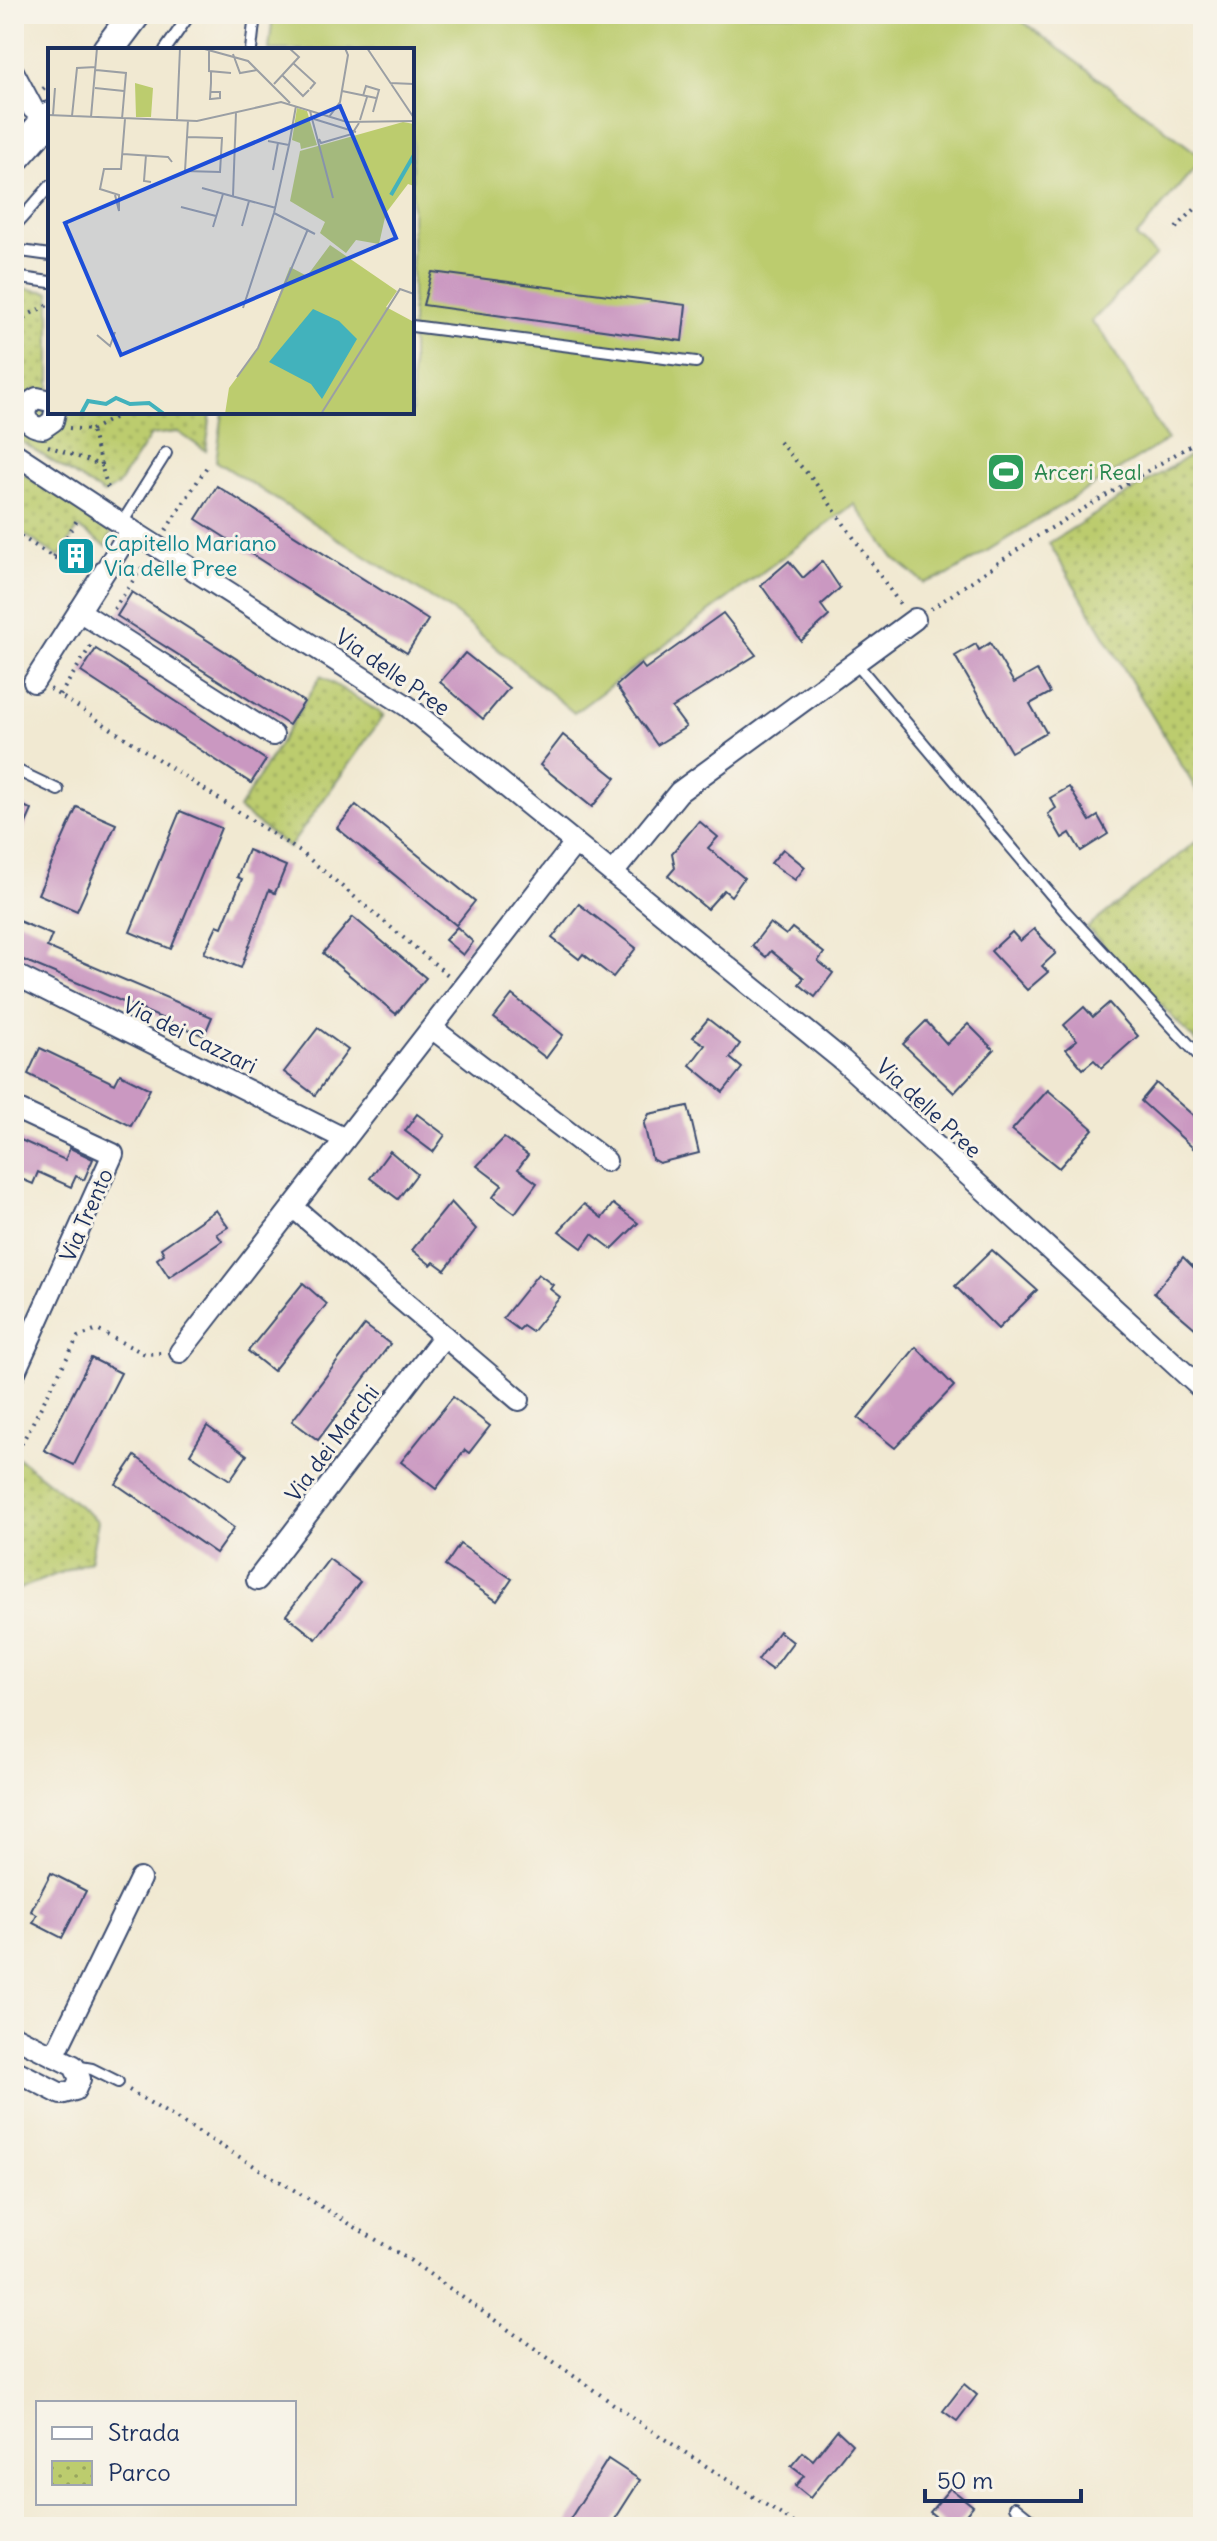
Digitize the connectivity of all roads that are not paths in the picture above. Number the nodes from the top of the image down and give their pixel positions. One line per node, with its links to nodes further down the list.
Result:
1 (135, 14): 4 (street)
2 (190, 14): 5 (lane)
3 (255, 14): 6 (lane)
4 (110, 48)
5 (166, 48)
6 (251, 48)
7 (14, 73): 8 (street)
8 (48, 119): 9 (street)
9 (14, 158)
10 (48, 188): 11 (lane)
11 (14, 227)
12 (14, 250): 13 (lane)
13 (48, 255)
14 (14, 277): 15 (lane)
15 (48, 282)
16 (414, 326): 17 (lane)
17 (696, 362)
18 (14, 453): 20 (street, Via delle Pree)
19 (166, 453): 20 (lane)
20 (126, 527): 21 (street); 28 (street, Via delle Pree)
21 (79, 611): 24 (street); 25 (street)
22 (911, 622): 23 (street)
23 (854, 661): 29 (street); 32 (lane)
24 (35, 681)
25 (273, 735)
26 (14, 769): 27 (lane)
27 (58, 790)
28 (575, 843): 29 (street, Via delle Pree); 31 (street)
29 (613, 873): 40 (street, Via delle Pree)
30 (14, 974): 34 (street, Via dei Cazzari)
31 (433, 1029): 34 (street); 35 (street)
32 (1203, 1060)
33 (14, 1108): 39 (street, Via Trento)
34 (345, 1139): 36 (street)
35 (606, 1161)
36 (294, 1208): 37 (street); 38 (street)
37 (444, 1336): 41 (street); 42 (street, Via dei Marchi)
38 (180, 1352)
39 (14, 1374)
40 (1203, 1390)
41 (519, 1400)
42 (257, 1580)
43 (140, 1879): 45 (street)
44 (14, 2036): 45 (street)
45 (54, 2056): 46 (street)
46 (74, 2066): 47 (street); 48 (lane)
47 (14, 2070)
48 (118, 2082)
49 (1015, 2507): 50 (lane)
50 (1040, 2527)

